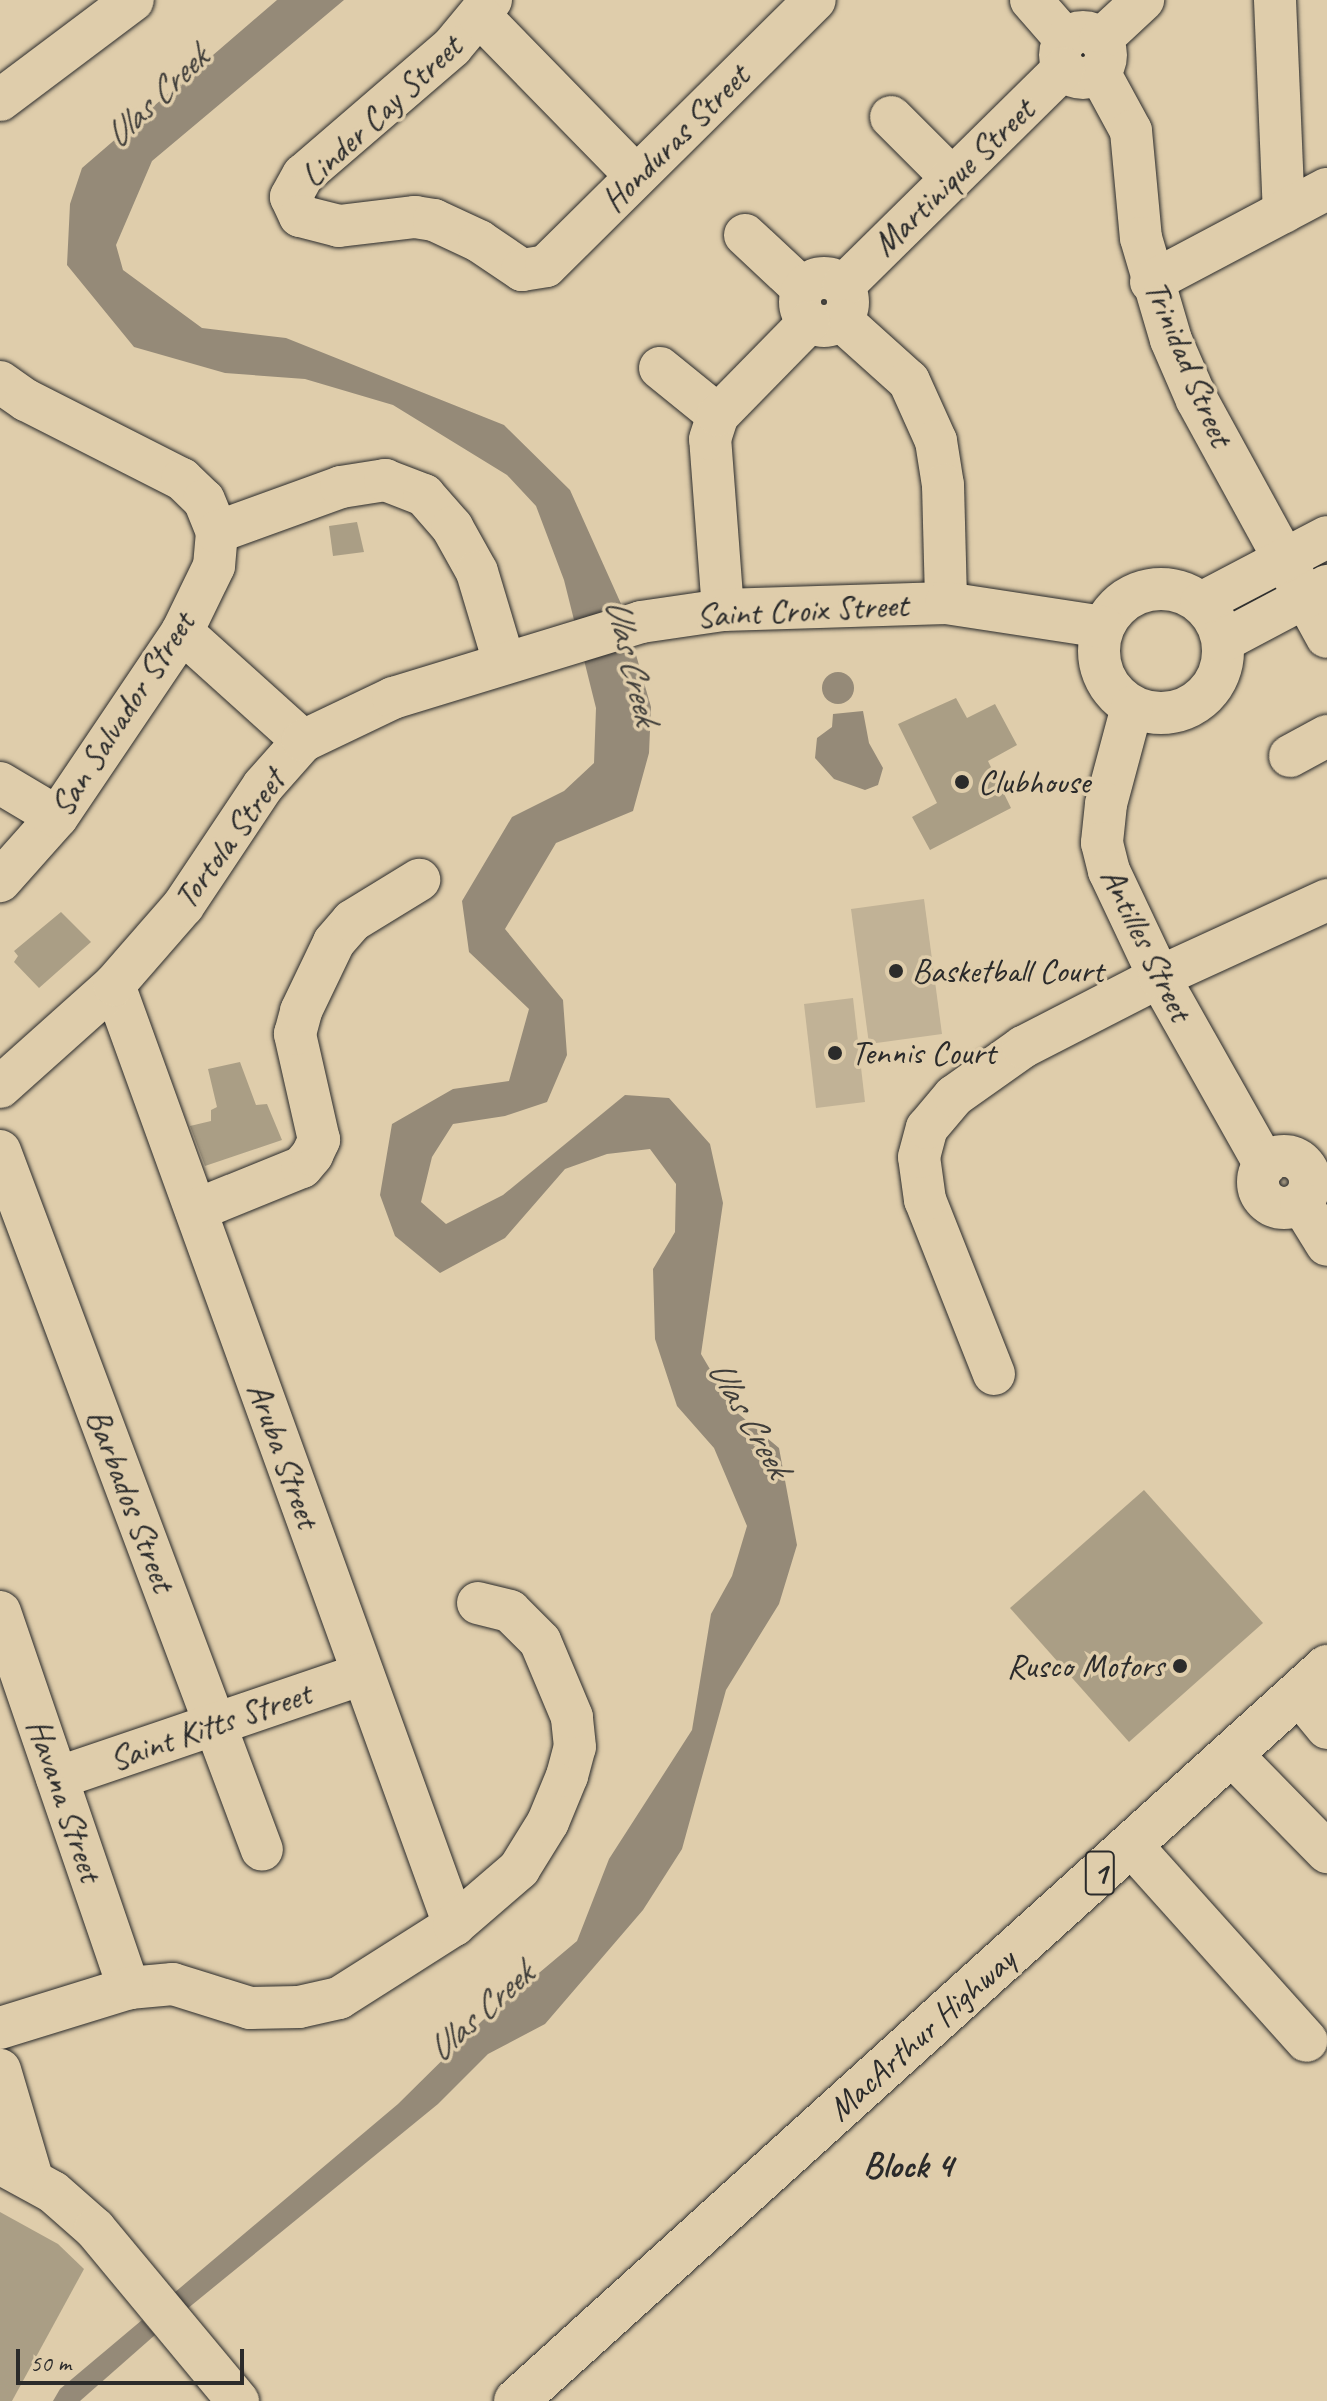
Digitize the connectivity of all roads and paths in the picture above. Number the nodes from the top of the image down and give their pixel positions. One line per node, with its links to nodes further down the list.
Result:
1 (133, 0): 8 (street)
2 (815, 0): 10 (street, Honduras Street)
3 (1031, 0): 7 (street, Trinidad Street)
4 (1143, 0): 7 (street, Martinique Street)
5 (1275, 0): 13 (street)
6 (485, 8): 10 (street); 15 (street, Linder Cay Street)
7 (1082, 55): 11 (street, Martinique Street); 16 (street, Trinidad Street)
8 (5, 87)
9 (891, 117): 11 (street)
10 (635, 175): 15 (street, Honduras Street)
11 (952, 178): 17 (street, Martinique Street)
12 (1327, 189): 13 (street)
13 (1284, 212): 16 (street)
14 (745, 235): 17 (street)
15 (533, 271)
16 (1151, 282): 23 (street, Trinidad Street)
17 (824, 304): 20 (street, Martinique Street); 25 (street)
18 (660, 368): 20 (street)
19 (0, 382): 21 (street)
20 (718, 415): 27 (street)
21 (217, 532): 29 (street, San Salvador Street); 32 (street)
22 (1327, 537): 23 (street)
23 (1285, 559): 24 (street, Trinidad Street); 26 (street)
24 (1316, 591): 30 (street, Trinidad Street); 31 (street)
25 (946, 603): 27 (street, Saint Croix Street); 28 (street, Saint Croix Street)
26 (1201, 603): 28 (street); 31 (street)
27 (723, 610): 32 (street, Saint Croix Street)
28 (1103, 627): 33 (street)
29 (182, 632): 35 (street); 38 (street, San Salvador Street)
30 (1327, 637)
31 (1223, 641): 33 (street)
32 (504, 662): 35 (street, Tortola Street)
33 (1132, 707): 42 (street, Antilles Street)
34 (1327, 736): 36 (street)
35 (303, 741): 43 (street, Tortola Street)
36 (1290, 756)
37 (0, 783): 38 (street)
38 (57, 817): 40 (street, San Salvador Street)
39 (419, 880): 47 (street)
40 (0, 881)
41 (1327, 900): 42 (street)
42 (1159, 977): 46 (street, Antilles Street); 49 (street)
43 (114, 985): 44 (street, Tortola Street); 47 (street, Aruba Street)
44 (0, 1087)
45 (0, 1151): 54 (street, Barbados Street)
46 (1299, 1169): 48 (street, Antilles Street)
47 (196, 1210): 52 (street, Aruba Street)
48 (1327, 1245)
49 (994, 1374)
50 (478, 1603): 61 (street)
51 (0, 1612): 57 (street, Havana Street)
52 (363, 1674): 54 (street, Saint Kitts Street); 61 (street, Aruba Street)
53 (1313, 1681): 55 (street); 56 (highway, MacArthur Highway / 1)
54 (215, 1724): 57 (street, Saint Kitts Street); 59 (street, Barbados Street)
55 (1327, 1728)
56 (1232, 1755): 58 (highway, MacArthur Highway / 1); 60 (street)
57 (57, 1778): 62 (street, Havana Street)
58 (1131, 1845): 64 (street); 68 (highway, MacArthur Highway / 1)
59 (262, 1850)
60 (1327, 1852)
61 (454, 1925): 62 (street)
62 (129, 1988): 63 (street)
63 (0, 2028)
64 (1307, 2041)
65 (0, 2070): 66 (street)
66 (16, 2171): 67 (street)
67 (238, 2401)
68 (516, 2401)

